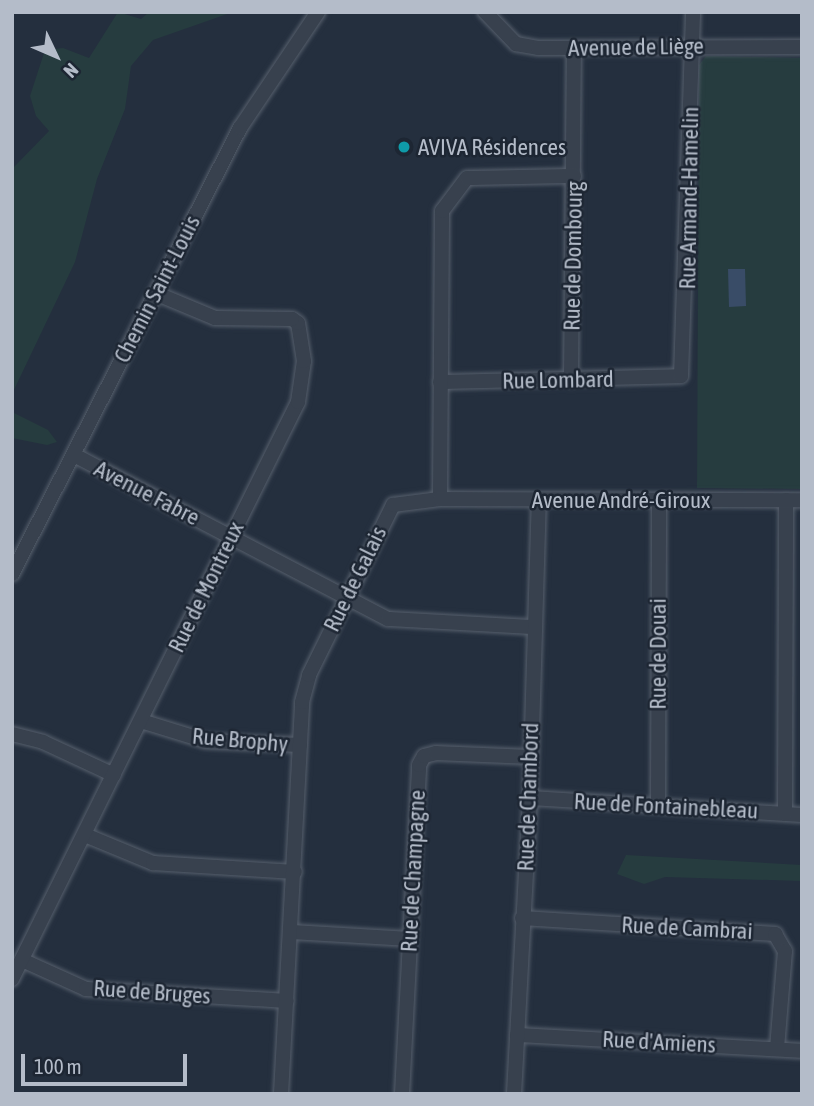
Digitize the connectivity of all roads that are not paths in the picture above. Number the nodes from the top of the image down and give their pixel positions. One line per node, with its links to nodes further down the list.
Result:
1 (318, 12): 8 (street, Chemin Saint-Louis)
2 (692, 12): 4 (street, Rue Armand-Hamelin)
3 (488, 13): 6 (street, Avenue de Liège)
4 (692, 46): 5 (street, Avenue de Liège); 6 (street, Avenue de Liège); 9 (street, Rue Armand-Hamelin)
5 (802, 47)
6 (574, 48): 7 (street, Rue de Dombourg)
7 (573, 176): 10 (street, Rue de Dombourg); 11 (street)
8 (155, 293): 12 (street, Chemin Saint-Louis); 18 (street, Rue de Montreux)
9 (675, 379): 10 (street, Rue Lombard)
10 (571, 380): 11 (street, Rue Lombard)
11 (440, 383): 13 (street)
12 (74, 455): 18 (street, Avenue Fabre); 19 (street, Chemin Saint-Louis)
13 (440, 499): 14 (street, Avenue André-Giroux); 20 (street, Rue de Galais)
14 (539, 500): 17 (street, Avenue André-Giroux); 21 (street, Rue de Chambord)
15 (786, 500): 16 (street, Avenue André-Giroux); 17 (street, Avenue André-Giroux); 29 (street)
16 (802, 500)
17 (659, 502): 28 (street, Rue de Douai)
18 (230, 537): 20 (street, Avenue Fabre); 22 (street, Rue de Montreux)
19 (12, 574)
20 (346, 597): 21 (street, Avenue Fabre); 24 (street, Rue de Galais)
21 (533, 627): 25 (street, Rue de Chambord)
22 (141, 721): 24 (street, Rue Brophy); 26 (street, Rue de Montreux)
23 (12, 734): 26 (street)
24 (299, 746): 32 (street, Rue de Galais)
25 (530, 757): 27 (street, Rue de Chambord); 35 (street, Rue de Champagne)
26 (114, 775): 31 (street, Rue de Montreux)
27 (530, 798): 28 (street, Rue de Fontainebleau); 33 (street, Rue de Chambord)
28 (658, 805): 29 (street, Rue de Fontainebleau)
29 (785, 814): 30 (street, Rue de Fontainebleau)
30 (802, 815)
31 (85, 835): 32 (street); 36 (street, Rue de Montreux)
32 (295, 872): 34 (street, Rue de Galais)
33 (522, 918): 39 (street, Rue de Chambord); 40 (street, Rue de Cambrai)
34 (292, 932): 35 (street); 38 (street, Rue de Galais)
35 (410, 939): 43 (street, Rue de Champagne)
36 (22, 960): 37 (street, Rue de Montreux); 38 (street, Rue de Bruges)
37 (12, 979)
38 (287, 1001): 42 (street, Rue de Galais)
39 (517, 1035): 40 (street, Rue d'Amiens); 44 (street, Rue de Chambord)
40 (777, 1049): 41 (street, Rue d'Amiens)
41 (802, 1051)
42 (281, 1094)
43 (402, 1094)
44 (514, 1094)

